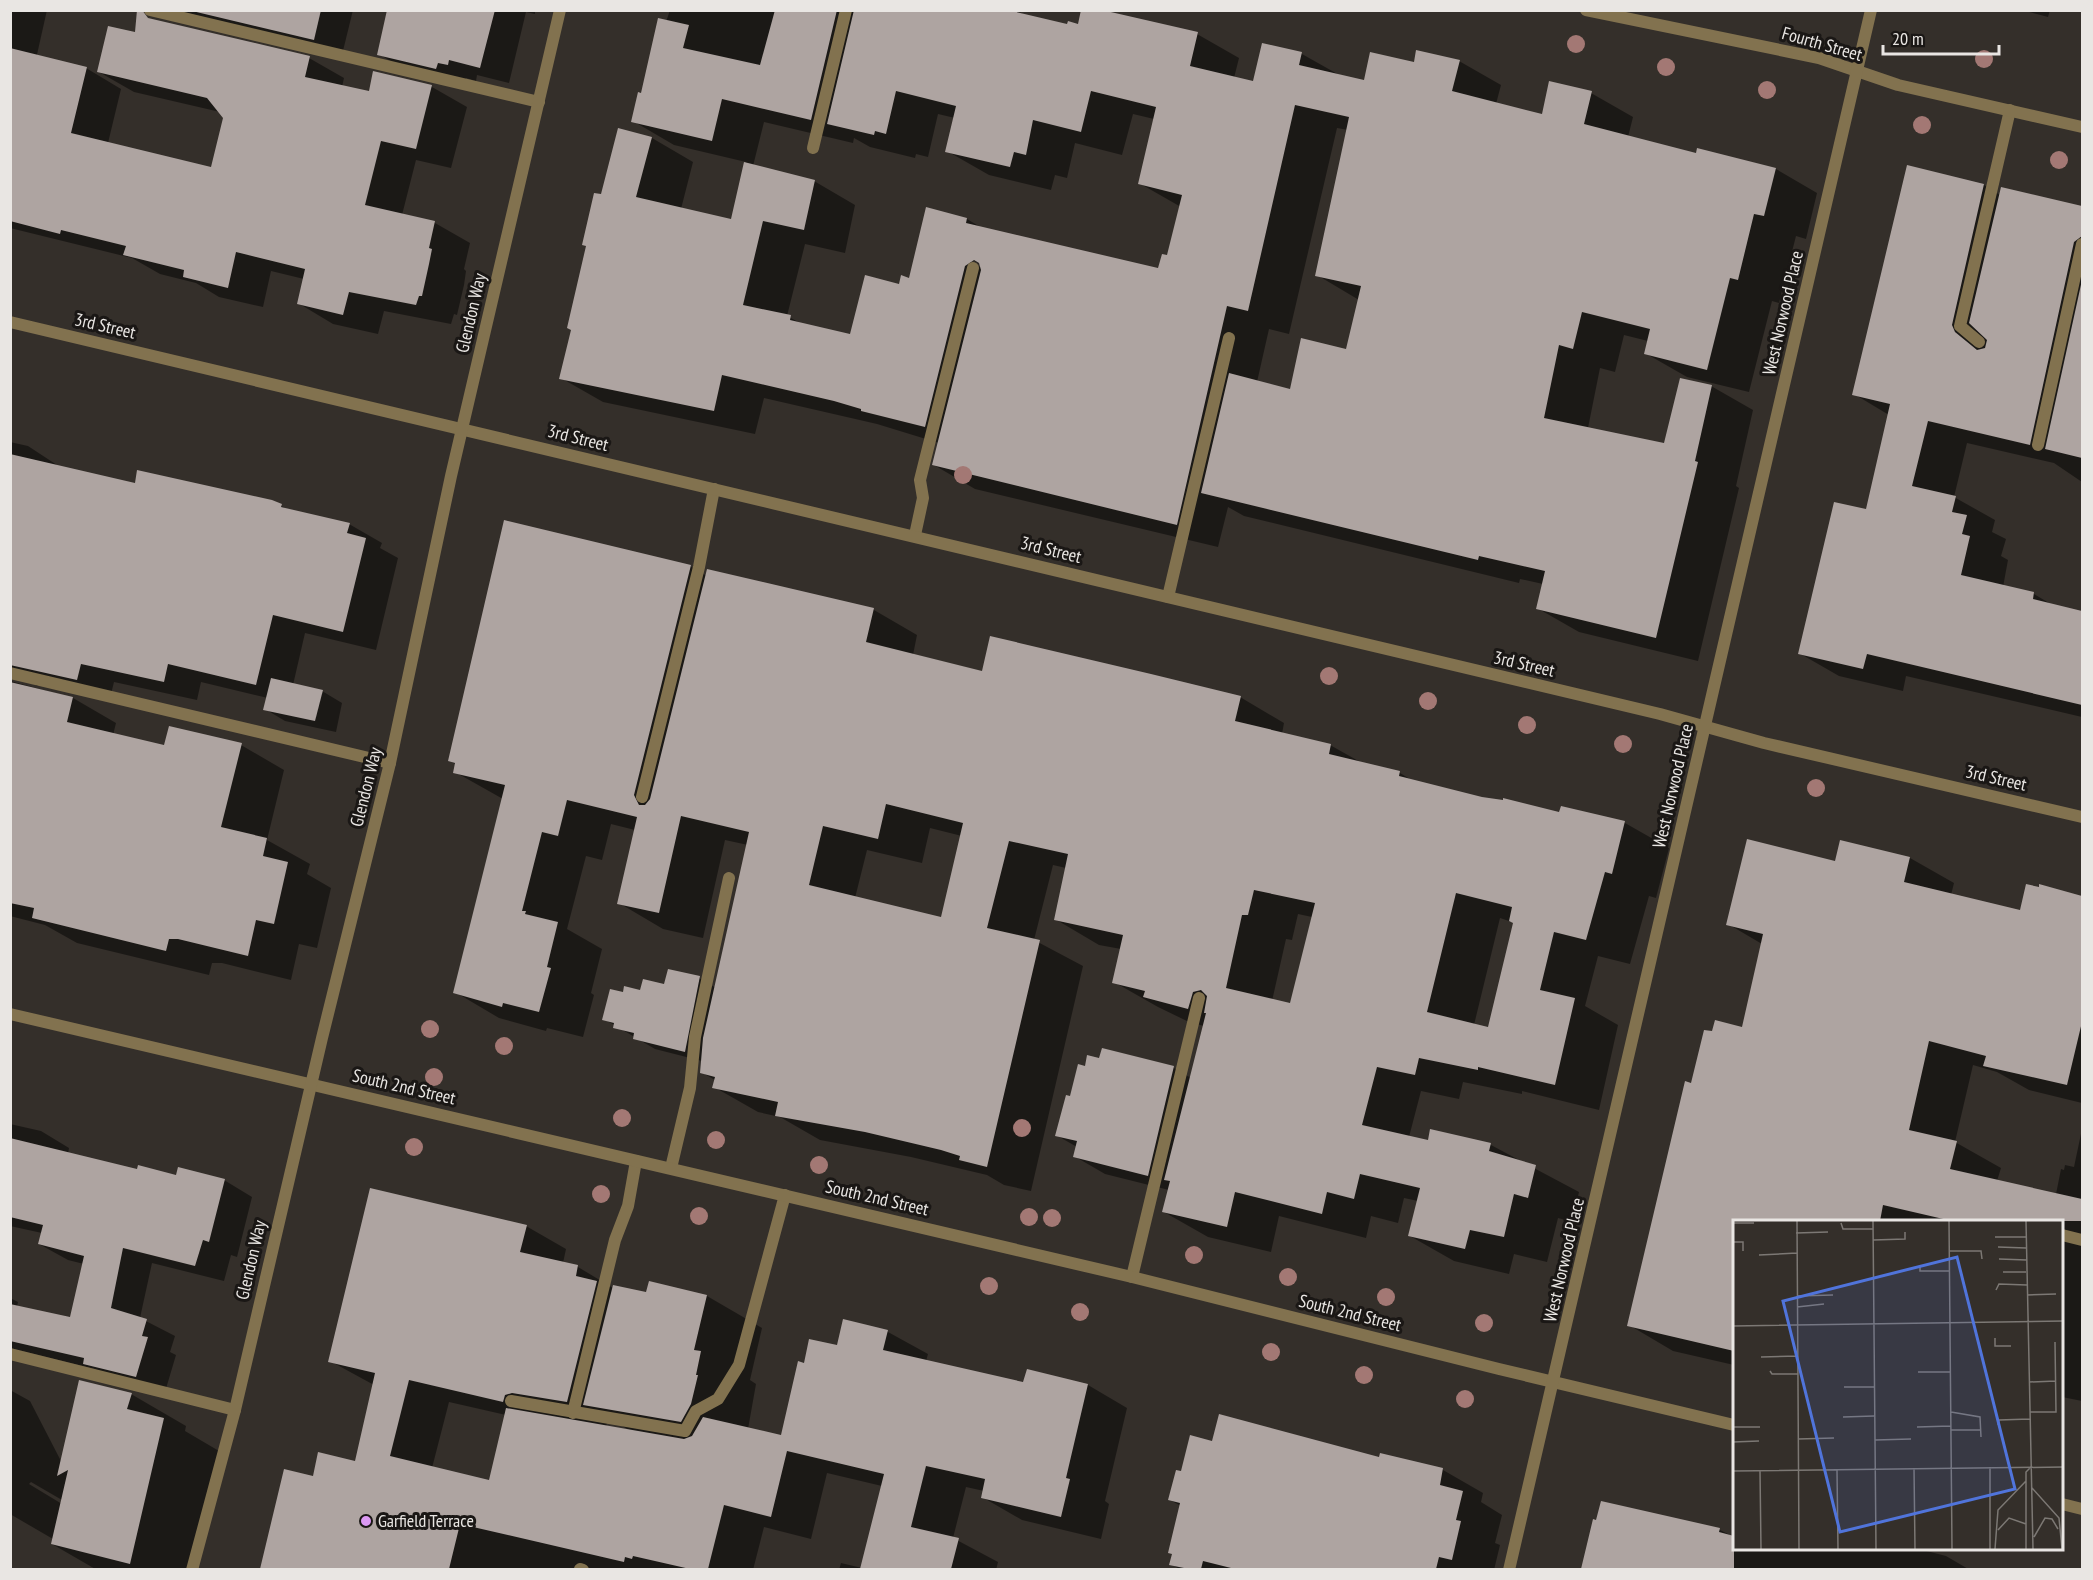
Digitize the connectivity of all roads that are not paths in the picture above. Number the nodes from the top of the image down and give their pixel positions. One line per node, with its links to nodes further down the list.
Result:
1 (150, 10): 7 (street)
2 (560, 10): 7 (street, Glendon Way)
3 (846, 10): 10 (street)
4 (1871, 10): 6 (street, West Norwood Place)
5 (1587, 11): 6 (street, Fourth Street)
6 (1857, 72): 8 (street, Fourth Street); 22 (street, West Norwood Place)
7 (539, 102): 16 (street, Glendon Way)
8 (2010, 110): 9 (street, Fourth Street); 15 (street)
9 (2082, 127)
10 (813, 148)
11 (2082, 244): 17 (street)
12 (973, 268): 19 (street)
13 (10, 322): 16 (street, 3rd Street)
14 (1229, 338): 20 (street)
15 (1979, 342)
16 (463, 429): 18 (street, 3rd Street); 23 (street, Glendon Way)
17 (2038, 445)
18 (714, 489): 19 (street, 3rd Street); 24 (street)
19 (915, 535): 20 (street, 3rd Street)
20 (1168, 597): 22 (street, 3rd Street)
21 (10, 673): 23 (street)
22 (1705, 727): 25 (street, 3rd Street); 37 (street, West Norwood Place)
23 (390, 764): 29 (street, Glendon Way)
24 (642, 797)
25 (2082, 817)
26 (729, 878): 31 (street)
27 (1199, 998): 35 (street)
28 (10, 1014): 29 (street, South 2nd Street)
29 (311, 1083): 30 (street, South 2nd Street); 39 (street, Glendon Way)
30 (636, 1161): 31 (street, South 2nd Street); 40 (street)
31 (671, 1168): 32 (street, South 2nd Street)
32 (785, 1195): 35 (street, South 2nd Street); 40 (street)
33 (2063, 1235): 34 (street)
34 (2082, 1240)
35 (1132, 1277): 37 (street, South 2nd Street)
36 (10, 1354): 39 (street)
37 (1554, 1382): 41 (street, South 2nd Street); 45 (street, West Norwood Place)
38 (511, 1401): 40 (street)
39 (235, 1410): 44 (street, Glendon Way)
40 (573, 1413)
41 (1733, 1425)
42 (2063, 1504): 43 (street)
43 (2082, 1509)
44 (192, 1569)
45 (1509, 1569)

